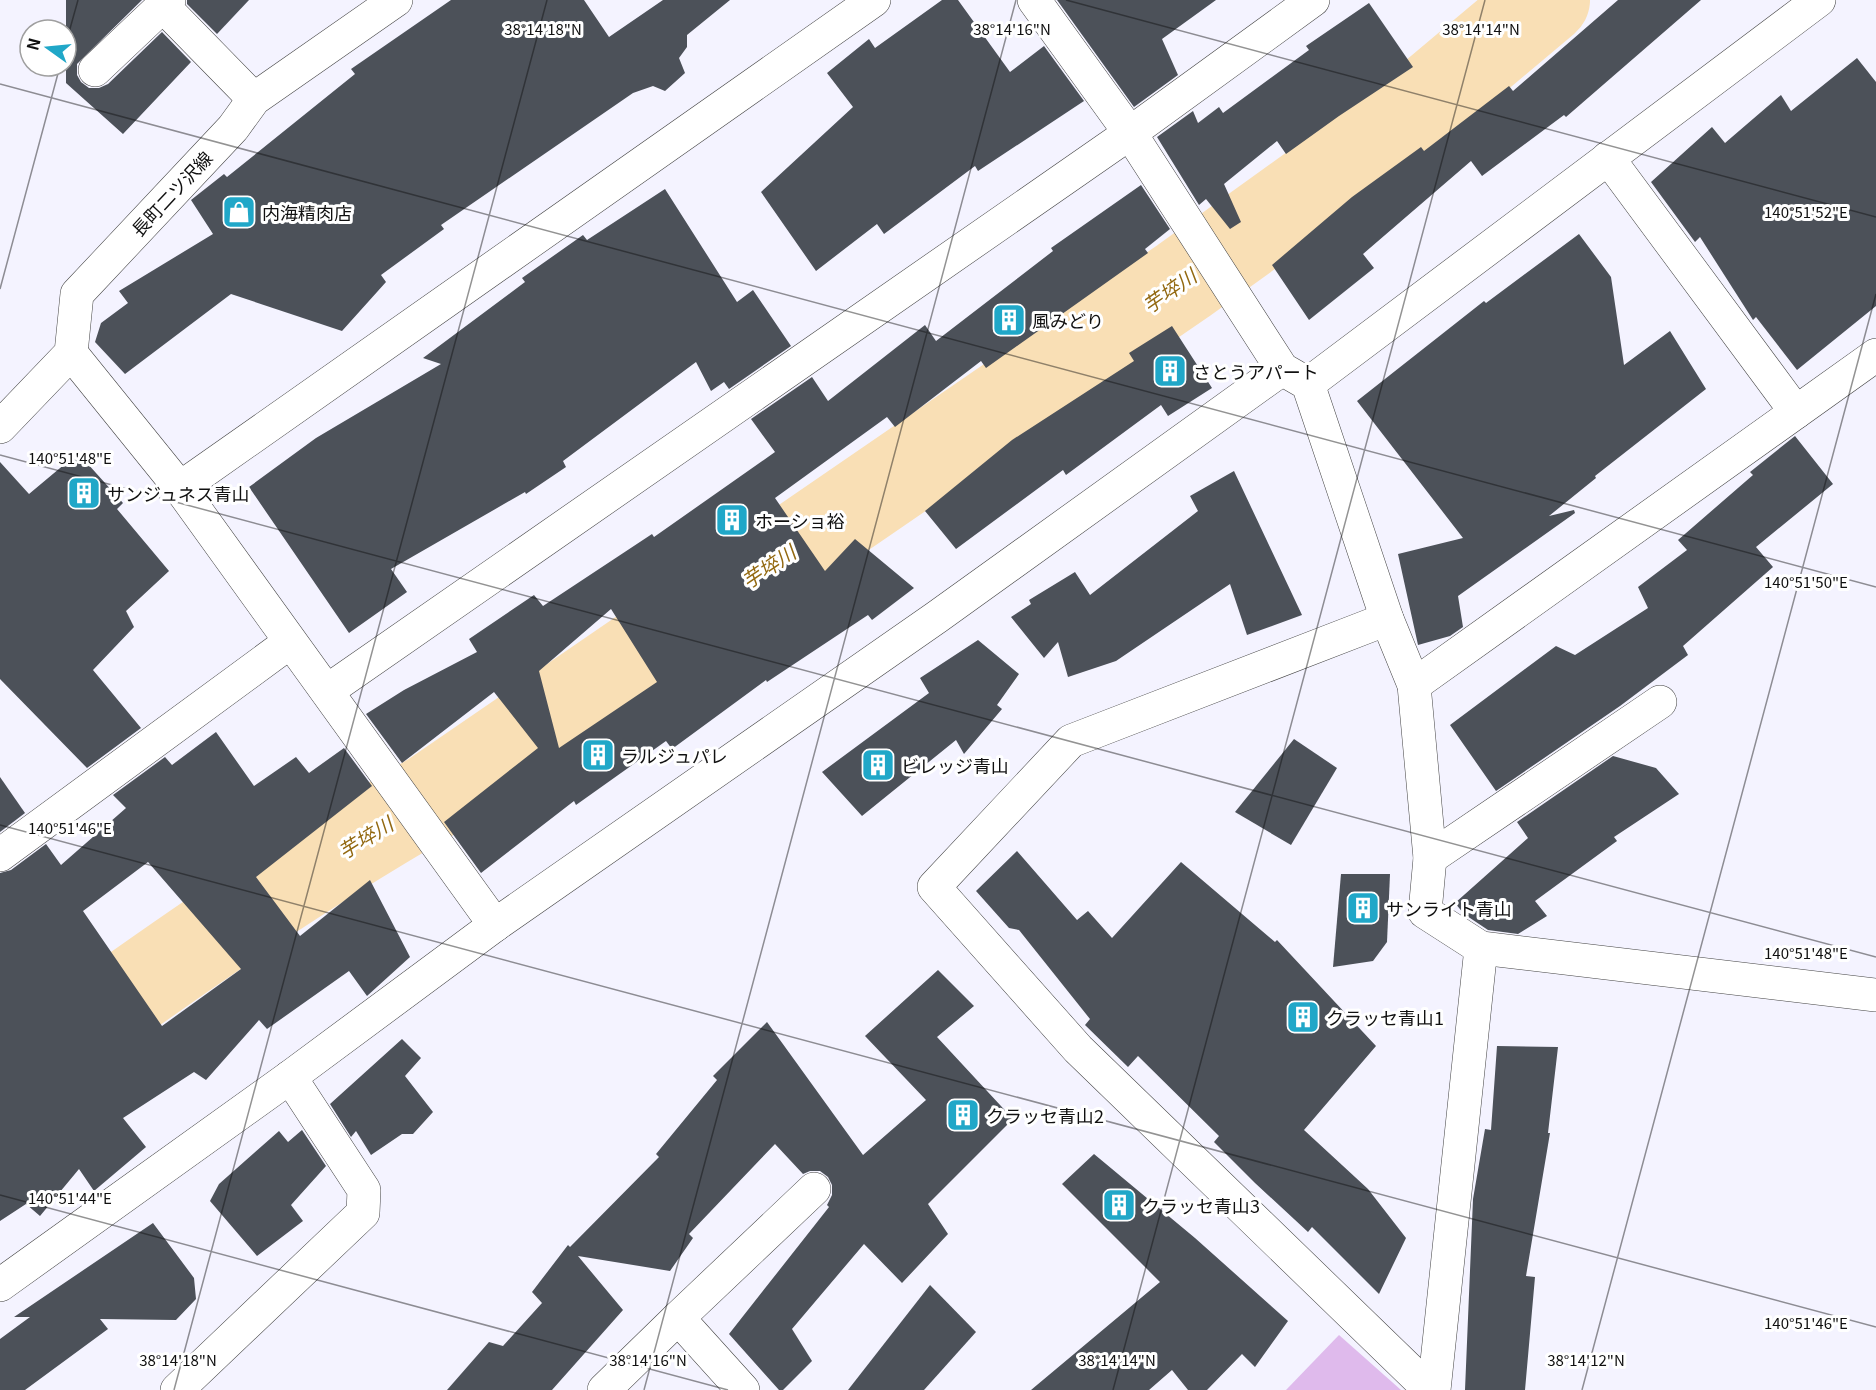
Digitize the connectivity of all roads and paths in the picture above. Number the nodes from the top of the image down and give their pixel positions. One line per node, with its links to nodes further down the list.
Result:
1 (396, 0): 8 (street, 長町二ツ沢線)
2 (874, 0): 16 (street)
3 (1034, 0): 9 (street)
4 (1313, 0): 9 (street)
5 (1819, 0): 10 (street)
6 (166, 3): 7 (street); 8 (street)
7 (95, 70)
8 (254, 99): 11 (street, 長町二ツ沢線)
9 (1130, 133): 13 (street); 20 (street)
10 (1608, 158): 13 (street); 14 (street)
11 (71, 352): 15 (street); 16 (street)
12 (1876, 355): 14 (street)
13 (1295, 376): 17 (street); 24 (street)
14 (1796, 412): 19 (street)
15 (0, 427)
16 (180, 488): 18 (street)
17 (1387, 619): 19 (street); 34 (street)
18 (290, 642): 20 (street); 22 (street)
19 (1414, 685): 23 (street)
20 (327, 691): 24 (street)
21 (1660, 702): 23 (street)
22 (0, 855)
23 (1430, 858): 25 (street)
24 (495, 925): 27 (street)
25 (1482, 948): 26 (street); 34 (street)
26 (1876, 995)
27 (290, 1077): 29 (street); 31 (street)
28 (814, 1189): 30 (street)
29 (0, 1284)
30 (678, 1318): 32 (street); 33 (street)
31 (177, 1390)
32 (604, 1390)
33 (743, 1390)
34 (1432, 1390)

